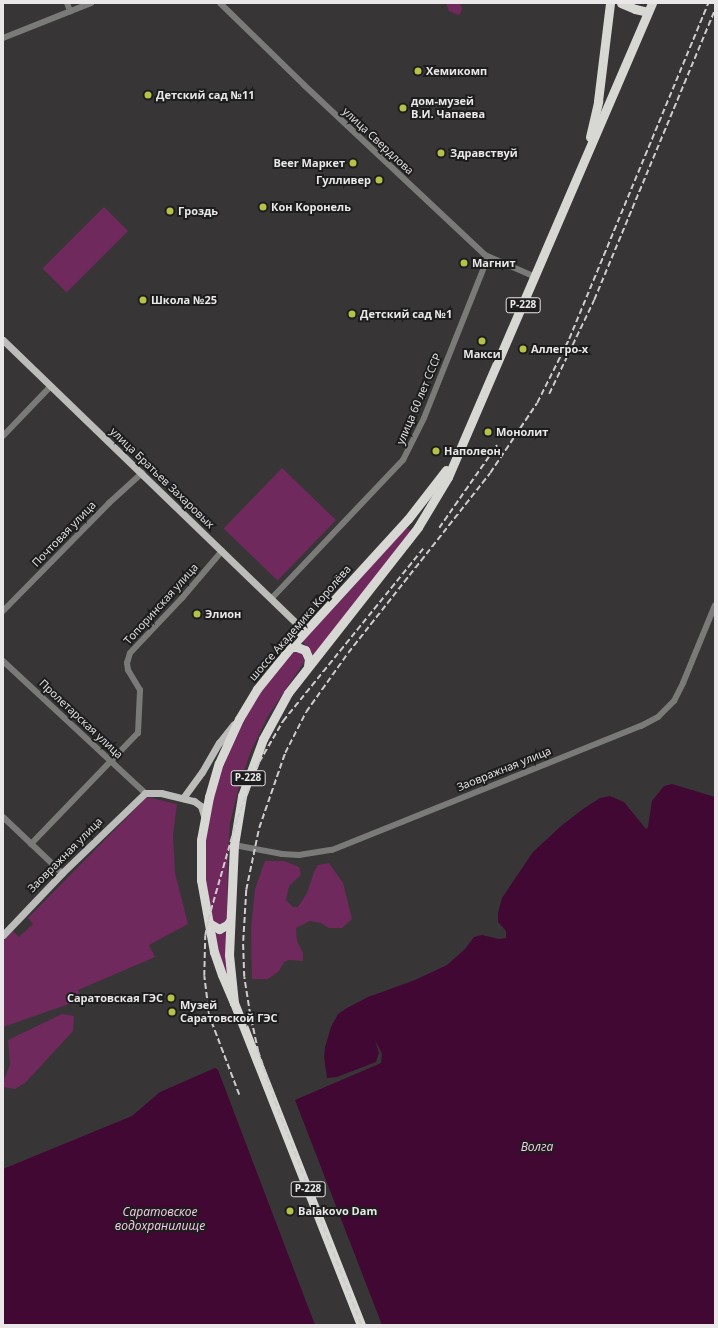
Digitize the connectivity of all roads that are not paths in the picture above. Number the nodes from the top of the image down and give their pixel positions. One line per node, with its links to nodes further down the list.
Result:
1 (67, 3): 7 (street)
2 (91, 3): 7 (street)
3 (220, 3): 11 (street, улица Свердлова)
4 (610, 3): 10 (highway, шоссе Академика Королёва / Р-228)
5 (622, 3): 8 (highway)
6 (652, 3): 8 (highway, шоссе Академика Королёва / Р-228)
7 (70, 11): 9 (street)
8 (648, 12): 10 (highway, шоссе Академика Королёва / Р-228)
9 (3, 38)
10 (585, 158): 12 (highway, шоссе Академика Королёва / Р-228)
11 (488, 257): 12 (street, улица Свердлова); 19 (street, улица 60 лет СССР)
12 (535, 277): 16 (highway, шоссе Академика Королёва / Р-228)
13 (3, 340): 14 (main road, улица Братьев Захаровых)
14 (51, 386): 15 (street); 17 (main road, улица Братьев Захаровых)
15 (3, 436)
16 (459, 452): 22 (highway, шоссе Академика Королёва / Р-228); 25 (highway, шоссе Академика Королёва / Р-228)
17 (142, 473): 18 (main road, улица Братьев Захаровых); 21 (street, Почтовая улица)
18 (222, 551): 19 (main road, улица Братьев Захаровых); 27 (street, Топоринская улица)
19 (271, 599): 22 (main road, улица Братьев Захаровых)
20 (715, 605): 33 (street, Заовражная улица)
21 (3, 611)
22 (306, 632): 23 (highway, шоссе Академика Королёва / Р-228)
23 (291, 647): 25 (highway); 26 (highway, шоссе Академика Королёва / Р-228)
24 (3, 661): 27 (street, Пролетарская улица)
25 (308, 666): 33 (highway, шоссе Академика Королёва / Р-228)
26 (239, 719): 29 (main road); 31 (highway, шоссе Академика Королёва / Р-228)
27 (112, 761): 28 (street, Пролетарская улица); 32 (street, Топоринская улица)
28 (145, 793): 29 (main road); 34 (main road, Заовражная улица)
29 (183, 798): 31 (main road)
30 (3, 817): 32 (street)
31 (204, 818): 36 (highway, шоссе Академика Королёва / Р-228)
32 (31, 844): 34 (street)
33 (234, 845): 35 (highway, шоссе Академика Королёва / Р-228)
34 (62, 873): 37 (main road, Заовражная улица)
35 (230, 921): 36 (highway); 38 (highway, шоссе Академика Королёва / Р-228)
36 (209, 924): 38 (highway, шоссе Академика Королёва / Р-228)
37 (3, 935)
38 (234, 1003): 39 (highway, Р-228)
39 (362, 1325)

